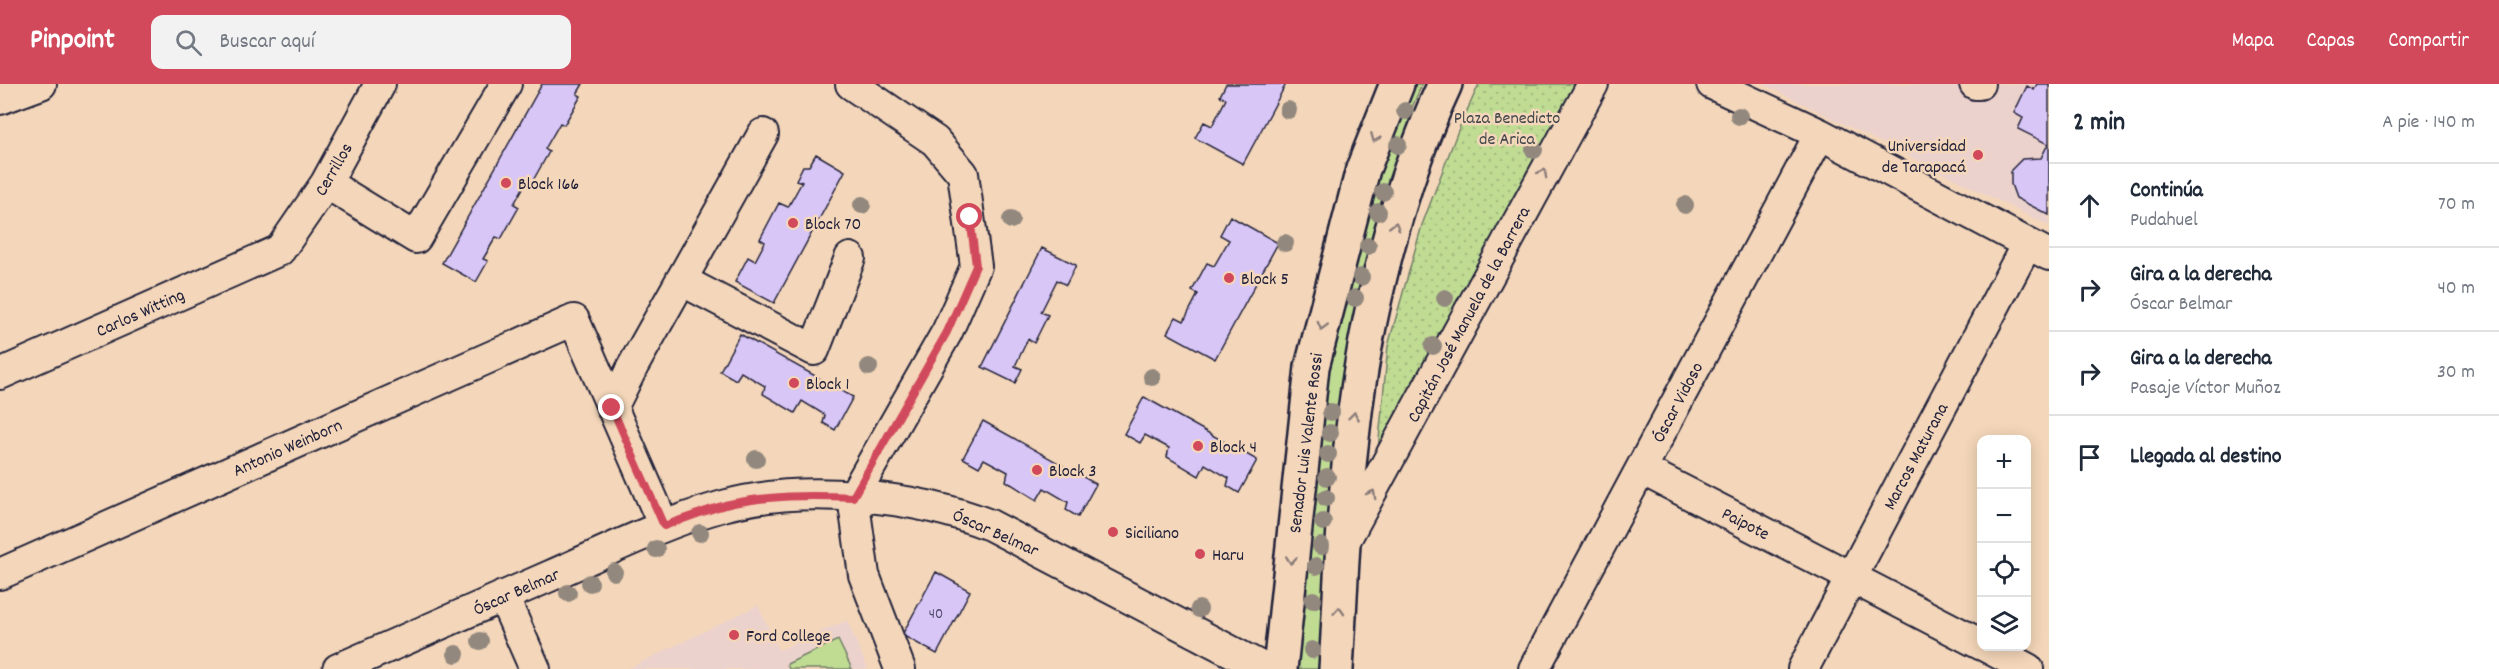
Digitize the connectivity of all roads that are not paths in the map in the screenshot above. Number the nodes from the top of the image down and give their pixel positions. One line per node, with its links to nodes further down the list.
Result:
1 (41, 84): 9 (street)
2 (380, 84): 12 (street, Cerrillos)
3 (506, 84): 12 (street)
4 (851, 84): 20 (street)
5 (1397, 84): 32 (main road, Senador Luis Valente Rossi, one-way to 32)
6 (1446, 84): 22 (main road, one-way to 6)
7 (1593, 84): 22 (street, Capitán José Manuela de la Barrera, one-way to 7)
8 (1712, 84): 11 (street)
9 (0, 99)
10 (763, 134): 16 (street)
11 (1820, 134): 13 (street); 19 (street, Óscar Vidoso)
12 (326, 183): 14 (street, Cerrillos)
13 (2038, 249): 24 (street, Marcos Maturana)
14 (279, 250): 17 (street, Carlos Witting)
15 (850, 258): 16 (street)
16 (681, 280): 18 (street)
17 (0, 374)
18 (612, 408): 21 (street); 23 (street, Antonio Weinborn)
19 (1641, 469): 24 (street, Paipote); 34 (street, Óscar Vidoso)
20 (853, 497): 21 (street, Óscar Belmar); 30 (street); 31 (street, Óscar Belmar)
21 (664, 526): 25 (street, Óscar Belmar)
22 (1343, 544): 33 (main road, one-way to 22)
23 (0, 574)
24 (1858, 581): 26 (street, Paipote); 35 (street, Marcos Maturana)
25 (503, 596): 28 (street, Óscar Belmar); 29 (street)
26 (1977, 643)
27 (1993, 651): 36 (street, Paipote)
28 (338, 669)
29 (535, 669)
30 (900, 669)
31 (1265, 669)
32 (1280, 669)
33 (1336, 669)
34 (1534, 669)
35 (1803, 669)
36 (2028, 669)

